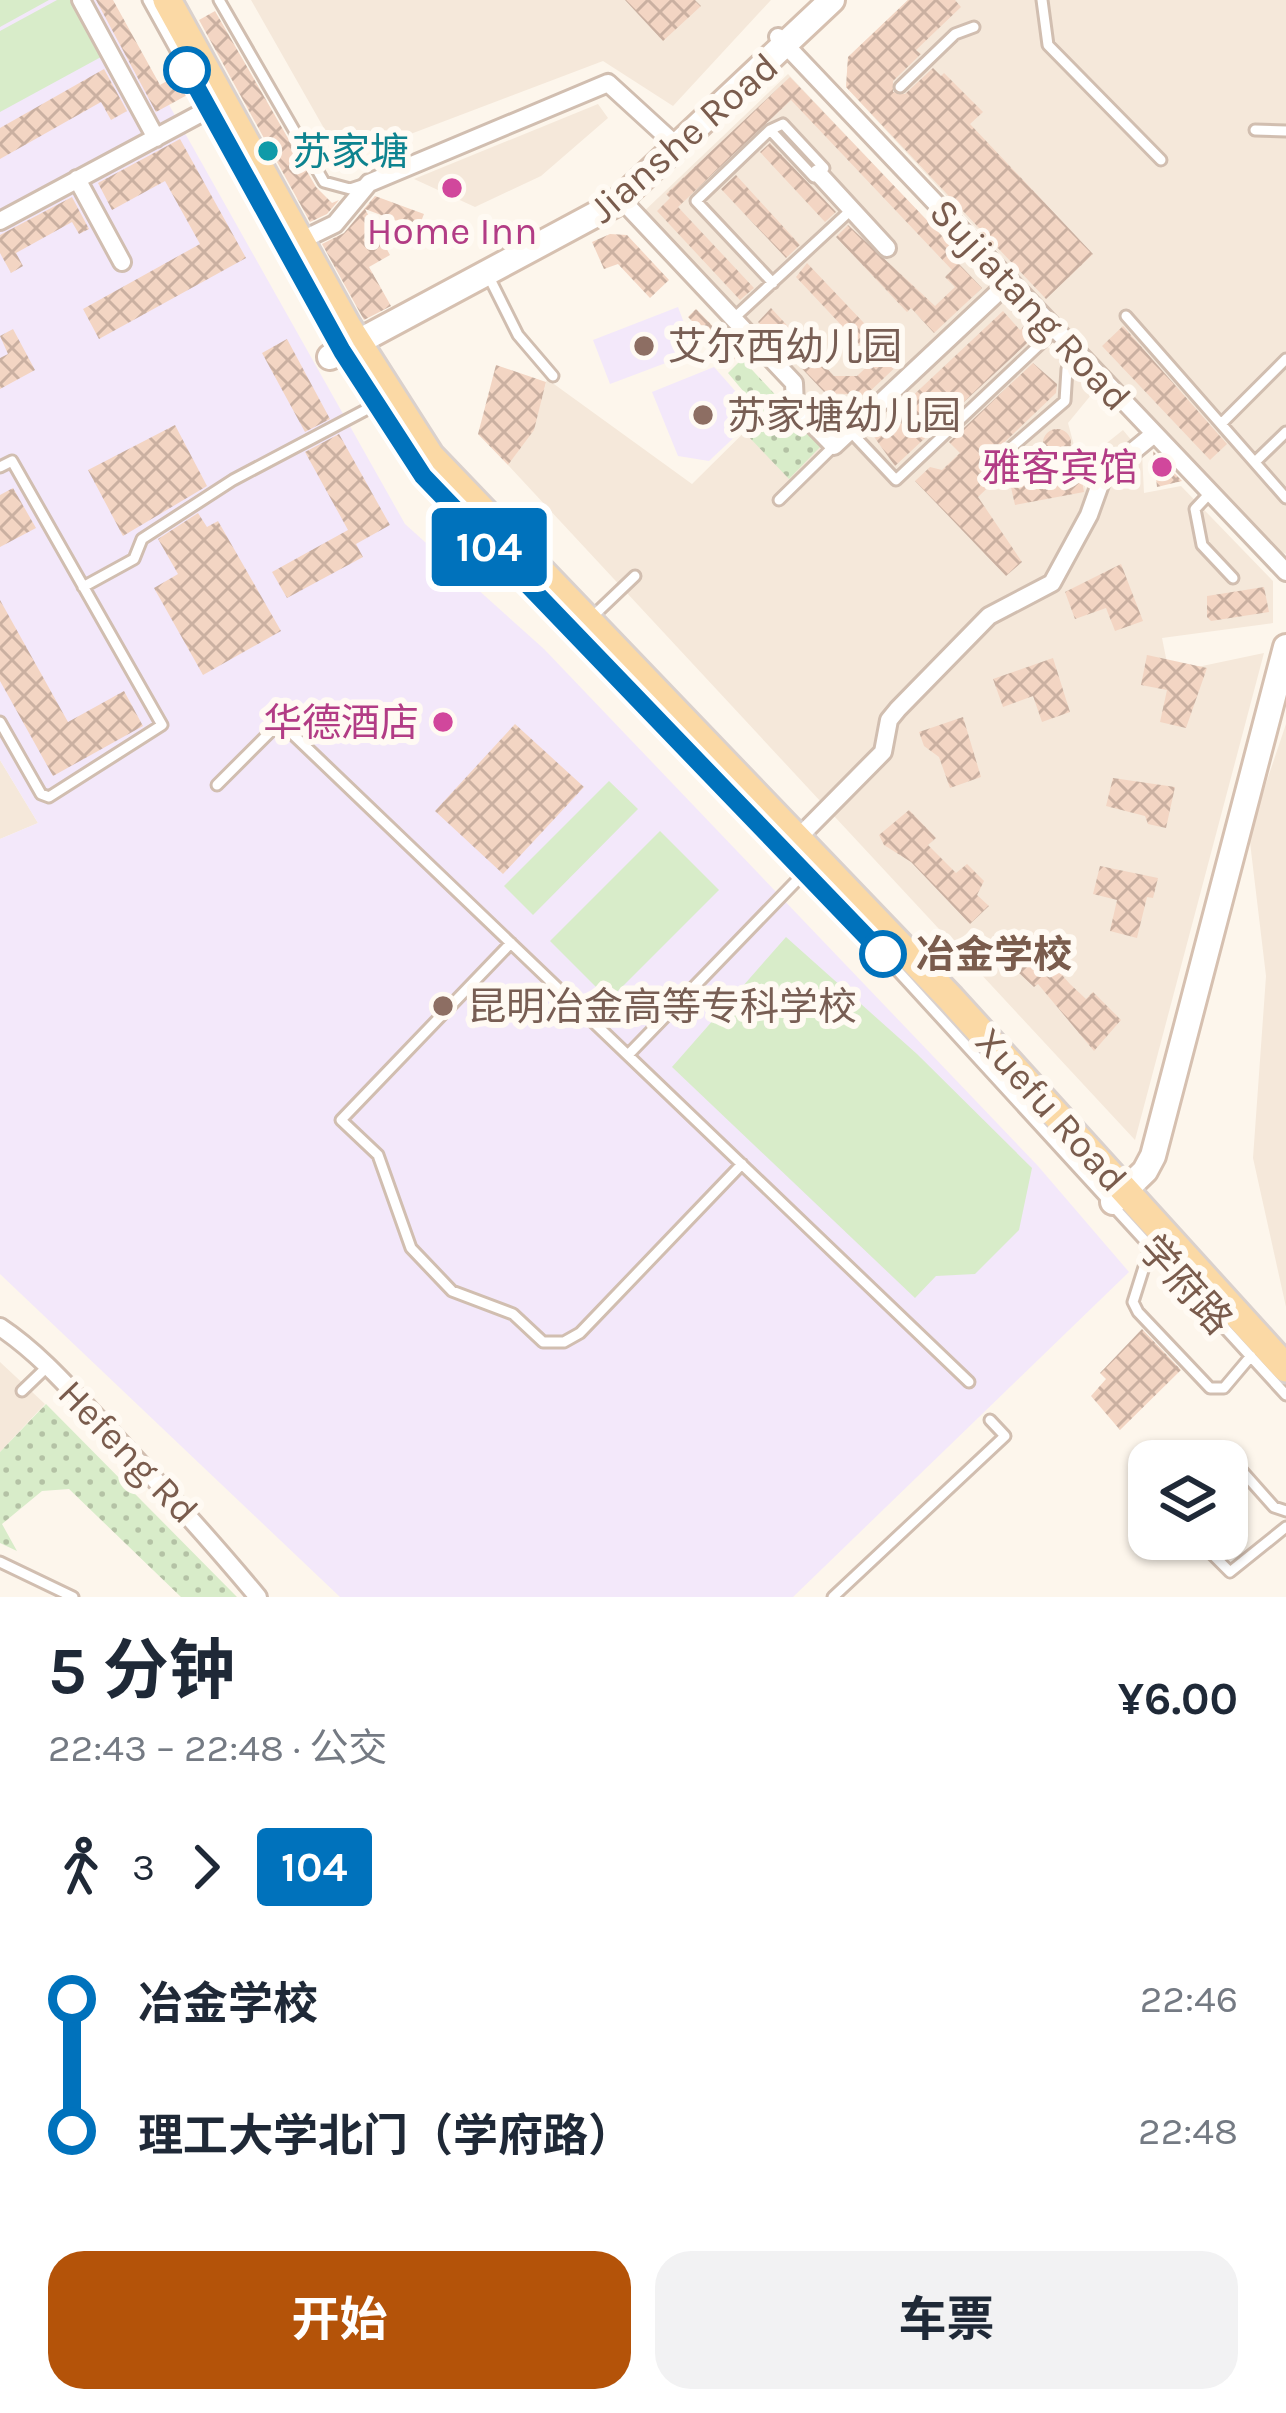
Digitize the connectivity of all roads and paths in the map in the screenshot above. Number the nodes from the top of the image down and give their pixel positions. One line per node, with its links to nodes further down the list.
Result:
1 (81, 0): 14 (street)
2 (148, 0): 11 (lane, 学府路)
3 (167, 0): 23 (main road, Xuefu Road)
4 (219, 0): 19 (lane)
5 (813, 0): 9 (street, Jianshe Road)
6 (832, 0): 9 (street, Jianshe Road)
7 (1042, 0): 16 (lane)
8 (974, 26): 10 (lane)
9 (782, 41): 15 (street, Jianshe Road); 27 (street, Sujiatang Road)
10 (900, 87)
11 (209, 109): 14 (street); 32 (lane, 学府路)
12 (1255, 130): 13 (lane)
13 (1286, 131)
14 (156, 138): 18 (street)
15 (674, 143): 19 (street); 20 (street, Jianshe Road); 32 (street, Jianshe Road)
16 (1161, 160)
17 (818, 173): 21 (street); 28 (lane)
18 (77, 179): 22 (street); 25 (street)
19 (368, 183): 23 (street)
20 (621, 199): 26 (street, Jianshe Road); 30 (street)
21 (851, 210): 24 (street); 28 (lane)
22 (0, 221)
23 (300, 241): 32 (main road, Xuefu Road)
24 (886, 248)
25 (122, 262)
26 (488, 275): 32 (street, Jianshe Road); 35 (lane)
27 (1009, 282): 31 (street, Sujiatang Road); 38 (street)
28 (773, 283): 30 (lane)
29 (1126, 316): 37 (lane)
30 (733, 320): 42 (street)
31 (1054, 330): 33 (street, Sujiatang Road); 43 (lane)
32 (340, 344): 36 (lane, 学府路); 54 (main road, Xuefu Road)
33 (1079, 356): 40 (street, Sujiatang Road); 44 (lane)
34 (1286, 359): 37 (lane)
35 (553, 376)
36 (375, 405): 53 (lane); 59 (lane, 学府路)
37 (1221, 424): 45 (lane)
38 (850, 430): 42 (street); 43 (lane)
39 (1286, 432): 45 (lane)
40 (1154, 434): 47 (street, Sujiatang Road); 58 (street)
41 (946, 439): 43 (lane)
42 (834, 446): 49 (lane)
43 (930, 448)
44 (998, 459)
45 (1255, 463): 48 (lane)
46 (0, 467): 53 (lane)
47 (1210, 493): 50 (street, Sujiatang Road); 52 (lane)
48 (1286, 499)
49 (779, 500)
50 (1286, 572)
51 (635, 576): 54 (lane)
52 (1233, 578)
53 (83, 586): 56 (lane)
54 (587, 622): 58 (main road, Xuefu Road)
55 (1286, 647): 63 (street)
56 (0, 722)
57 (217, 785): 60 (lane)
58 (797, 839): 63 (main road, Xuefu Road)
59 (805, 872): 61 (lane); 63 (lane, 学府路)
60 (512, 944): 61 (lane); 62 (lane)
61 (628, 1055): 62 (lane)
62 (742, 1164): 69 (lane)
63 (1119, 1197): 64 (lane, 学府路); 68 (main road, Xuefu Road)
64 (1151, 1245): 66 (lane, 学府路); 66 (lane)
65 (0, 1327): 67 (street, Hefeng Rd)
66 (1251, 1356): 71 (lane, 学府路)
67 (48, 1366): 70 (lane); 80 (street, Hefeng Rd)
68 (1286, 1368)
69 (969, 1382)
70 (22, 1391)
71 (1286, 1395)
72 (990, 1420): 82 (lane)
73 (1248, 1478): 74 (lane)
74 (1286, 1511)
75 (1286, 1526): 76 (lane)
76 (1248, 1557)
77 (1218, 1560): 78 (lane)
78 (1245, 1560)
79 (0, 1562): 81 (lane)
80 (253, 1591)
81 (73, 1597)
82 (833, 1597)

